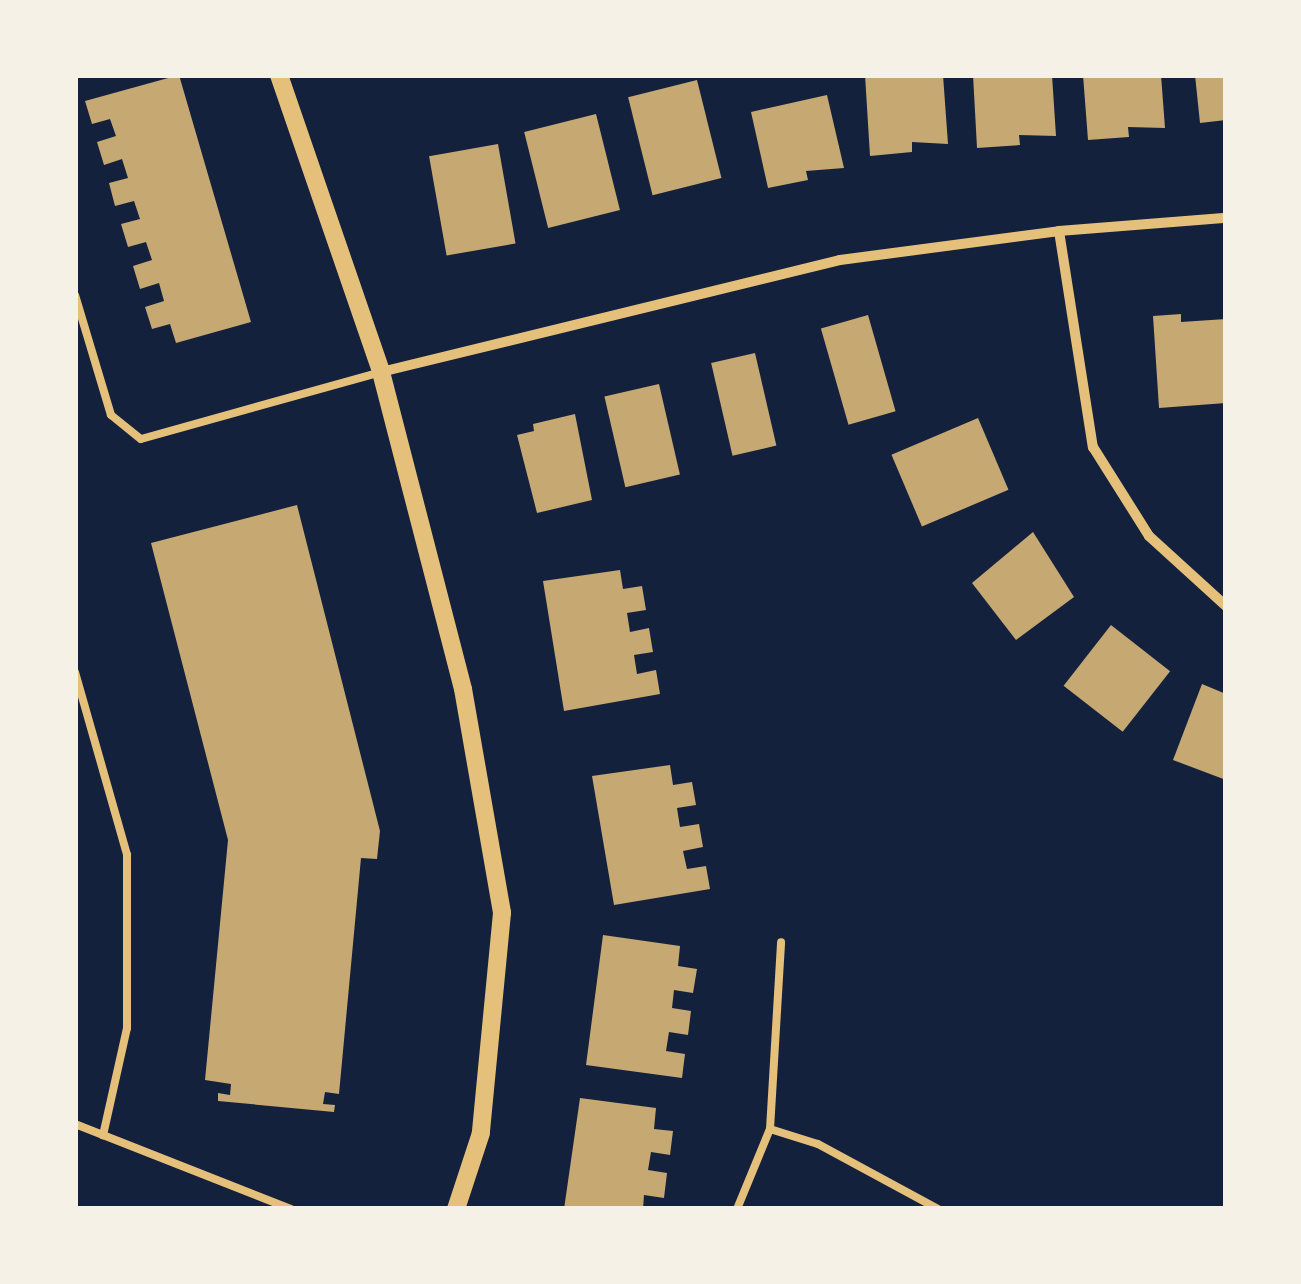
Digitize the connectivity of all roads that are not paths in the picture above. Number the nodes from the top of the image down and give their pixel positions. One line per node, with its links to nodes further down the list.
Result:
1 (279, 75): 5 (street)
2 (1226, 218): 3 (street)
3 (1059, 231): 5 (street); 6 (street)
4 (75, 294): 5 (lane)
5 (381, 372): 13 (street)
6 (1226, 606)
7 (75, 672): 11 (lane)
8 (781, 942): 10 (lane)
9 (75, 1124): 11 (lane)
10 (770, 1129): 14 (lane); 15 (lane)
11 (103, 1135): 12 (lane)
12 (292, 1209)
13 (456, 1209)
14 (738, 1209)
15 (938, 1209)

